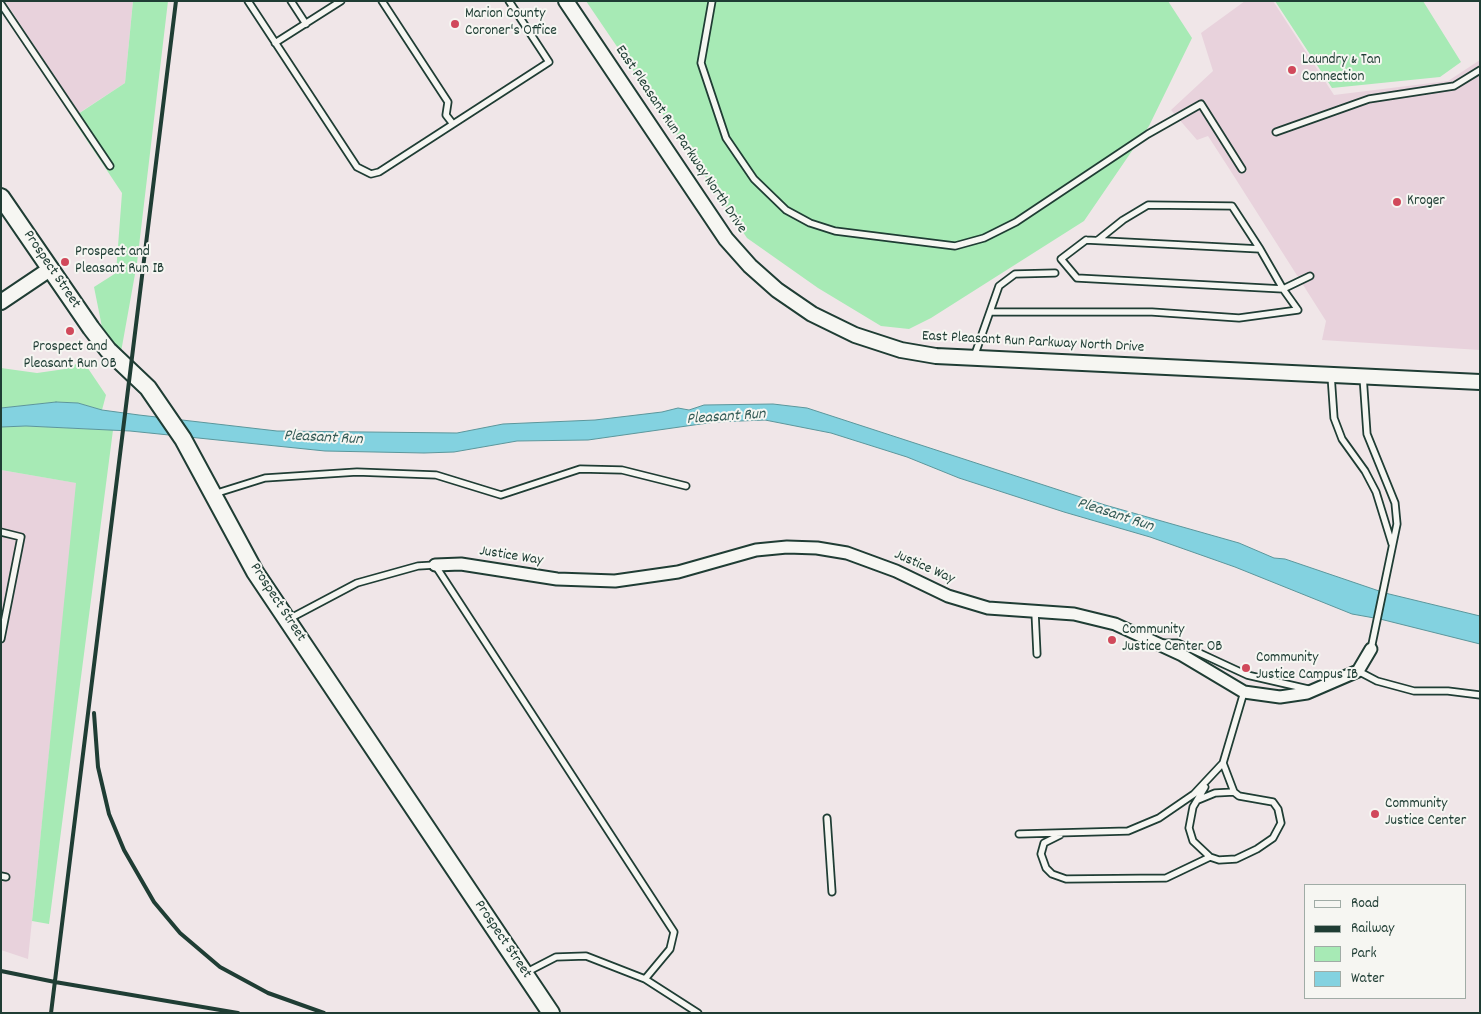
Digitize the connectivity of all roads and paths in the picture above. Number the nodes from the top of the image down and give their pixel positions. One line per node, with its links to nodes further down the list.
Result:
1 (248, 1): 10 (lane)
2 (291, 1): 9 (lane)
3 (341, 1): 9 (lane)
4 (382, 1): 12 (lane)
5 (509, 1): 12 (lane)
6 (566, 1): 25 (street, East Pleasant Run Parkway North Drive)
7 (712, 1): 15 (lane)
8 (1, 4): 14 (lane)
9 (306, 24): 10 (lane)
10 (276, 44): 12 (lane)
11 (1480, 70): 13 (lane)
12 (453, 124)
13 (1276, 132)
14 (110, 166)
15 (1242, 169)
16 (1, 197): 19 (main road, Prospect Street)
17 (1098, 240): 18 (lane); 18 (lane); 22 (lane)
18 (1260, 248): 22 (lane)
19 (50, 269): 23 (street); 30 (main road, Prospect Street)
20 (1055, 273): 24 (lane)
21 (1310, 276): 22 (lane)
22 (1283, 289): 24 (lane)
23 (1, 302)
24 (990, 312): 25 (lane)
25 (973, 358): 26 (street, East Pleasant Run Parkway North Drive)
26 (1331, 375): 27 (street, East Pleasant Run Parkway North Drive); 32 (lane)
27 (1362, 376): 28 (street, East Pleasant Run Parkway North Drive); 32 (lane)
28 (1480, 382)
29 (686, 486): 30 (lane)
30 (214, 494): 35 (main road, Prospect Street)
31 (1, 532): 36 (lane)
32 (1392, 544): 38 (lane)
33 (435, 565): 34 (street, Justice Way); 35 (lane); 54 (lane)
34 (1035, 610): 37 (street, Justice Way); 39 (lane)
35 (287, 620): 53 (main road, Prospect Street)
36 (1, 639)
37 (1157, 644): 41 (lane); 42 (street, Justice Way)
38 (1371, 649): 40 (street)
39 (1037, 654)
40 (1358, 671): 41 (street, Justice Way); 43 (lane)
41 (1313, 690): 42 (street, Justice Way)
42 (1244, 692): 44 (lane)
43 (1480, 695)
44 (1223, 763): 45 (lane); 46 (lane)
45 (1206, 783): 47 (lane); 49 (lane)
46 (1234, 792): 47 (lane); 51 (lane)
47 (1197, 801): 51 (lane)
48 (827, 818): 52 (lane)
49 (1067, 832): 50 (lane); 51 (lane)
50 (1019, 834)
51 (1210, 857)
52 (832, 892)
53 (525, 973): 54 (lane); 55 (main road, Prospect Street)
54 (645, 979): 56 (lane)
55 (551, 1013)
56 (698, 1013)

